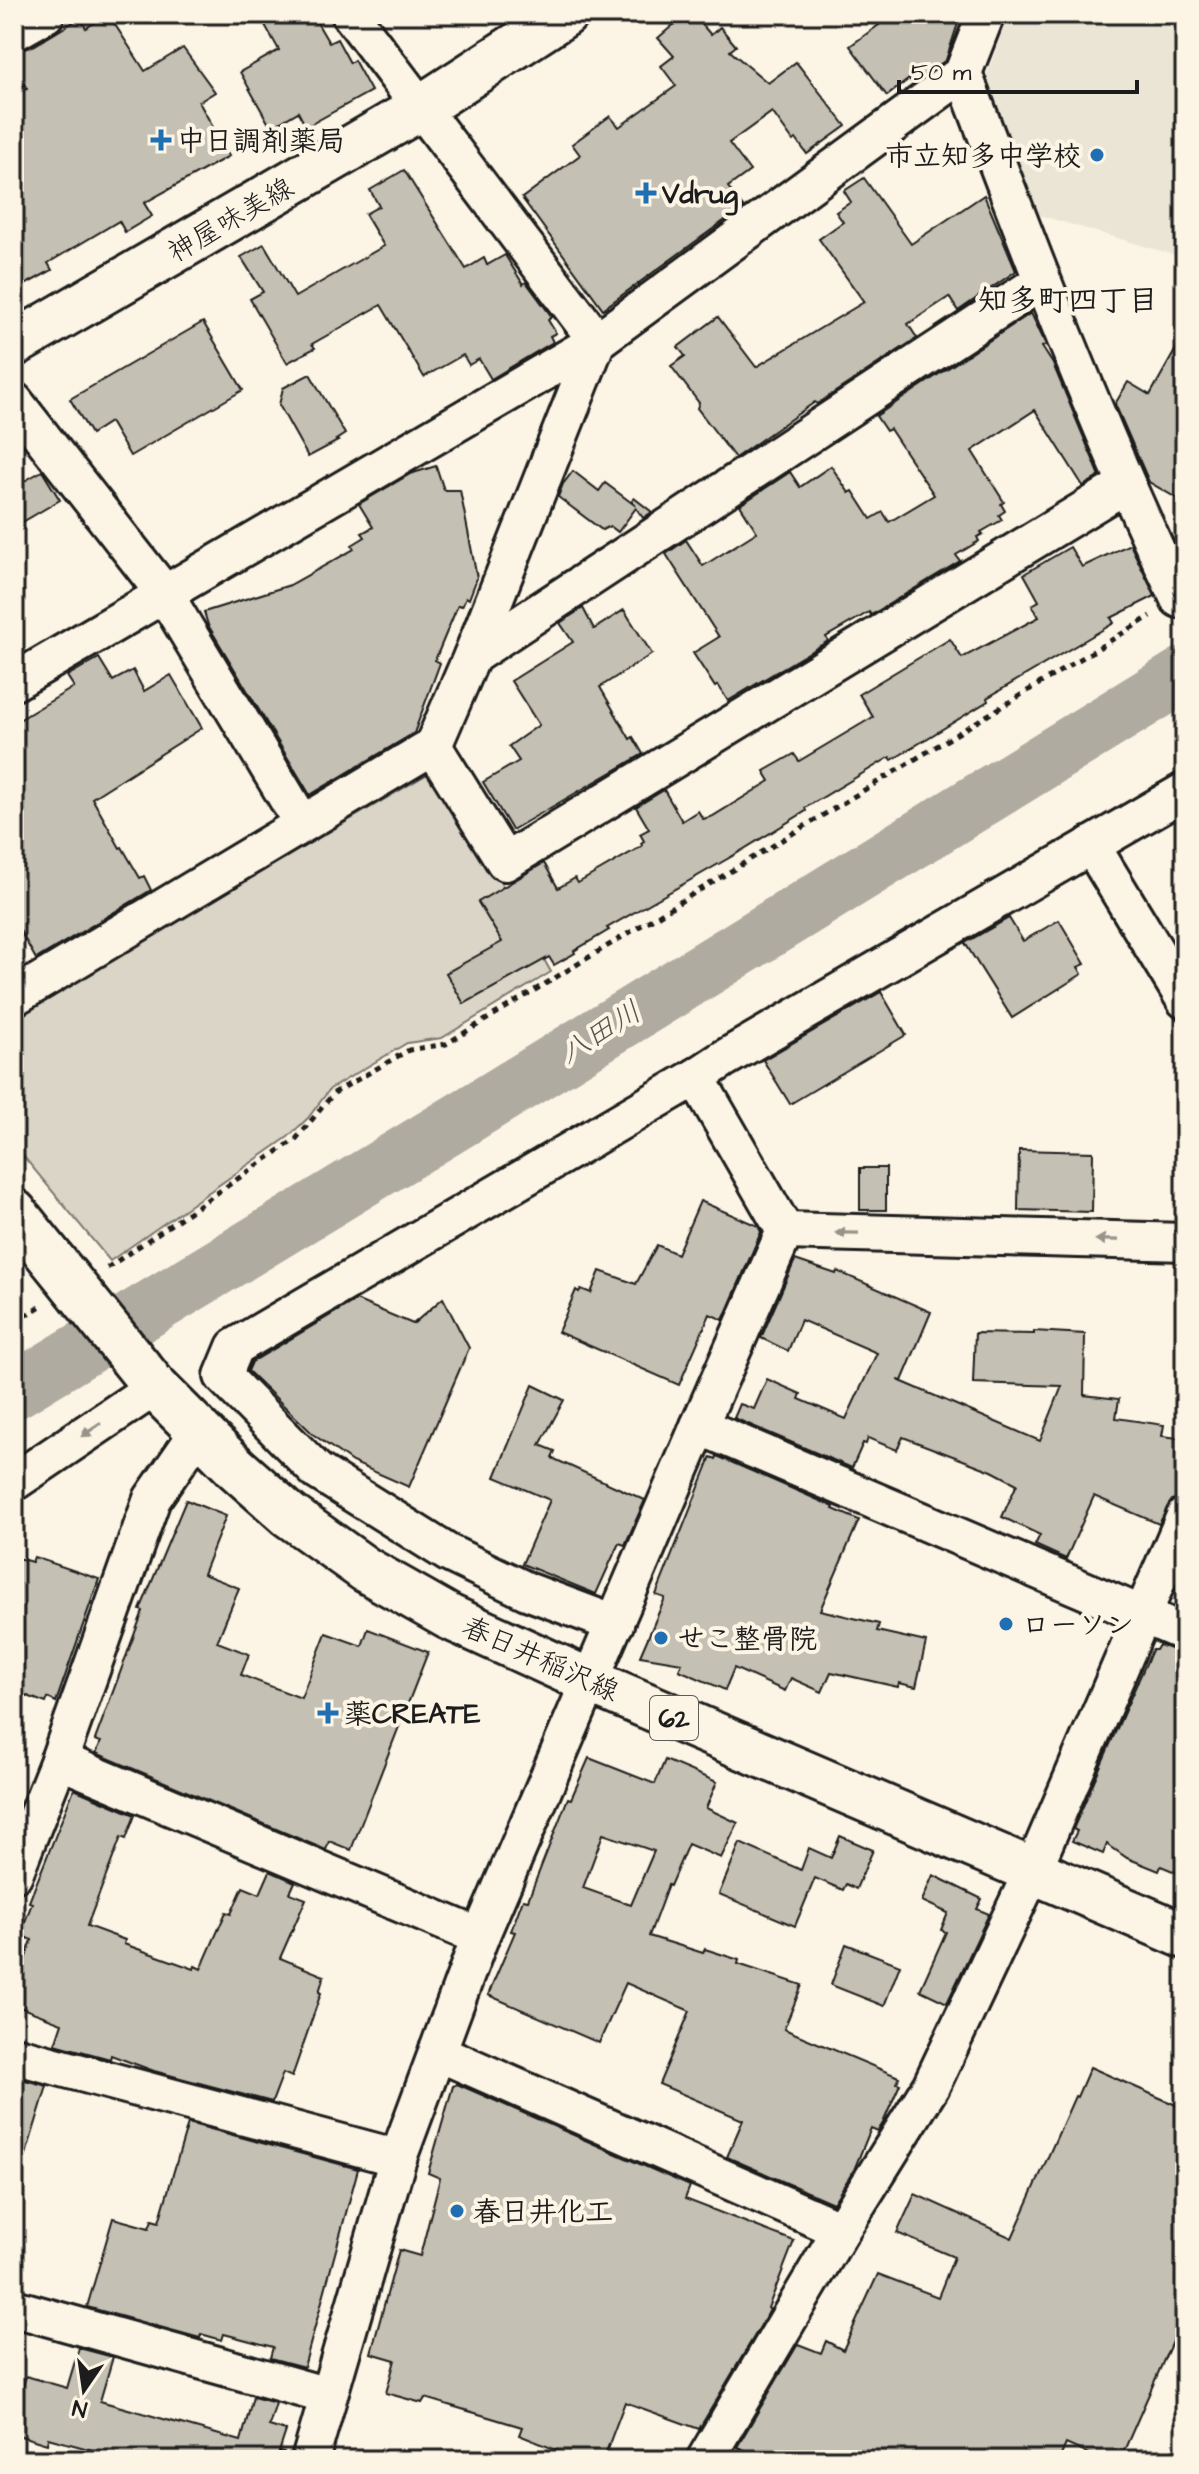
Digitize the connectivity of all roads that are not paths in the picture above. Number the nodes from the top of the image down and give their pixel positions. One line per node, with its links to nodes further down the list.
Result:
1 (46, 14): 5 (street)
2 (350, 14): 7 (street)
3 (565, 14): 7 (main road, 神屋味美線)
4 (986, 14): 6 (street)
5 (14, 32)
6 (963, 73): 8 (street); 9 (street)
7 (420, 108): 9 (street); 10 (main road, 神屋味美線)
8 (1042, 281): 12 (street); 15 (street)
9 (597, 341): 13 (street); 15 (street)
10 (14, 344)
11 (14, 401): 13 (street)
12 (1125, 485): 14 (street); 17 (street)
13 (164, 593): 16 (street); 19 (street)
14 (1179, 599)
15 (472, 656): 17 (street)
16 (14, 682)
17 (433, 746): 19 (street)
18 (1185, 791): 20 (street)
19 (302, 823): 21 (street)
20 (1091, 845): 22 (street); 23 (street)
21 (14, 997)
22 (1185, 1000)
23 (696, 1077): 25 (street); 33 (street)
24 (14, 1212): 27 (main road, 春日井稲沢線 / 62)
25 (785, 1231): 26 (street, one-way to 25); 28 (street)
26 (1185, 1242)
27 (146, 1375): 29 (main road, 春日井稲沢線 / 62); 30 (street, one-way to 30)
28 (699, 1426): 32 (street); 33 (street)
29 (203, 1433): 35 (main road, 春日井稲沢線 / 62); 36 (street)
30 (14, 1482)
31 (1185, 1516): 32 (street)
32 (1144, 1615): 34 (street); 38 (street)
33 (615, 1624): 35 (street)
34 (1185, 1633)
35 (589, 1681): 38 (main road, 春日井稲沢線 / 62); 40 (street)
36 (59, 1760): 37 (street); 40 (street)
37 (16, 1865)
38 (1033, 1870): 39 (main road, 春日井稲沢線 / 62); 44 (street)
39 (1185, 1936)
40 (480, 1937): 41 (street)
41 (437, 2052): 43 (street); 44 (street)
42 (14, 2055): 43 (street)
43 (398, 2158): 46 (street)
44 (841, 2230): 47 (street)
45 (14, 2308): 46 (street)
46 (328, 2396): 48 (street)
47 (714, 2457)
48 (310, 2460)

